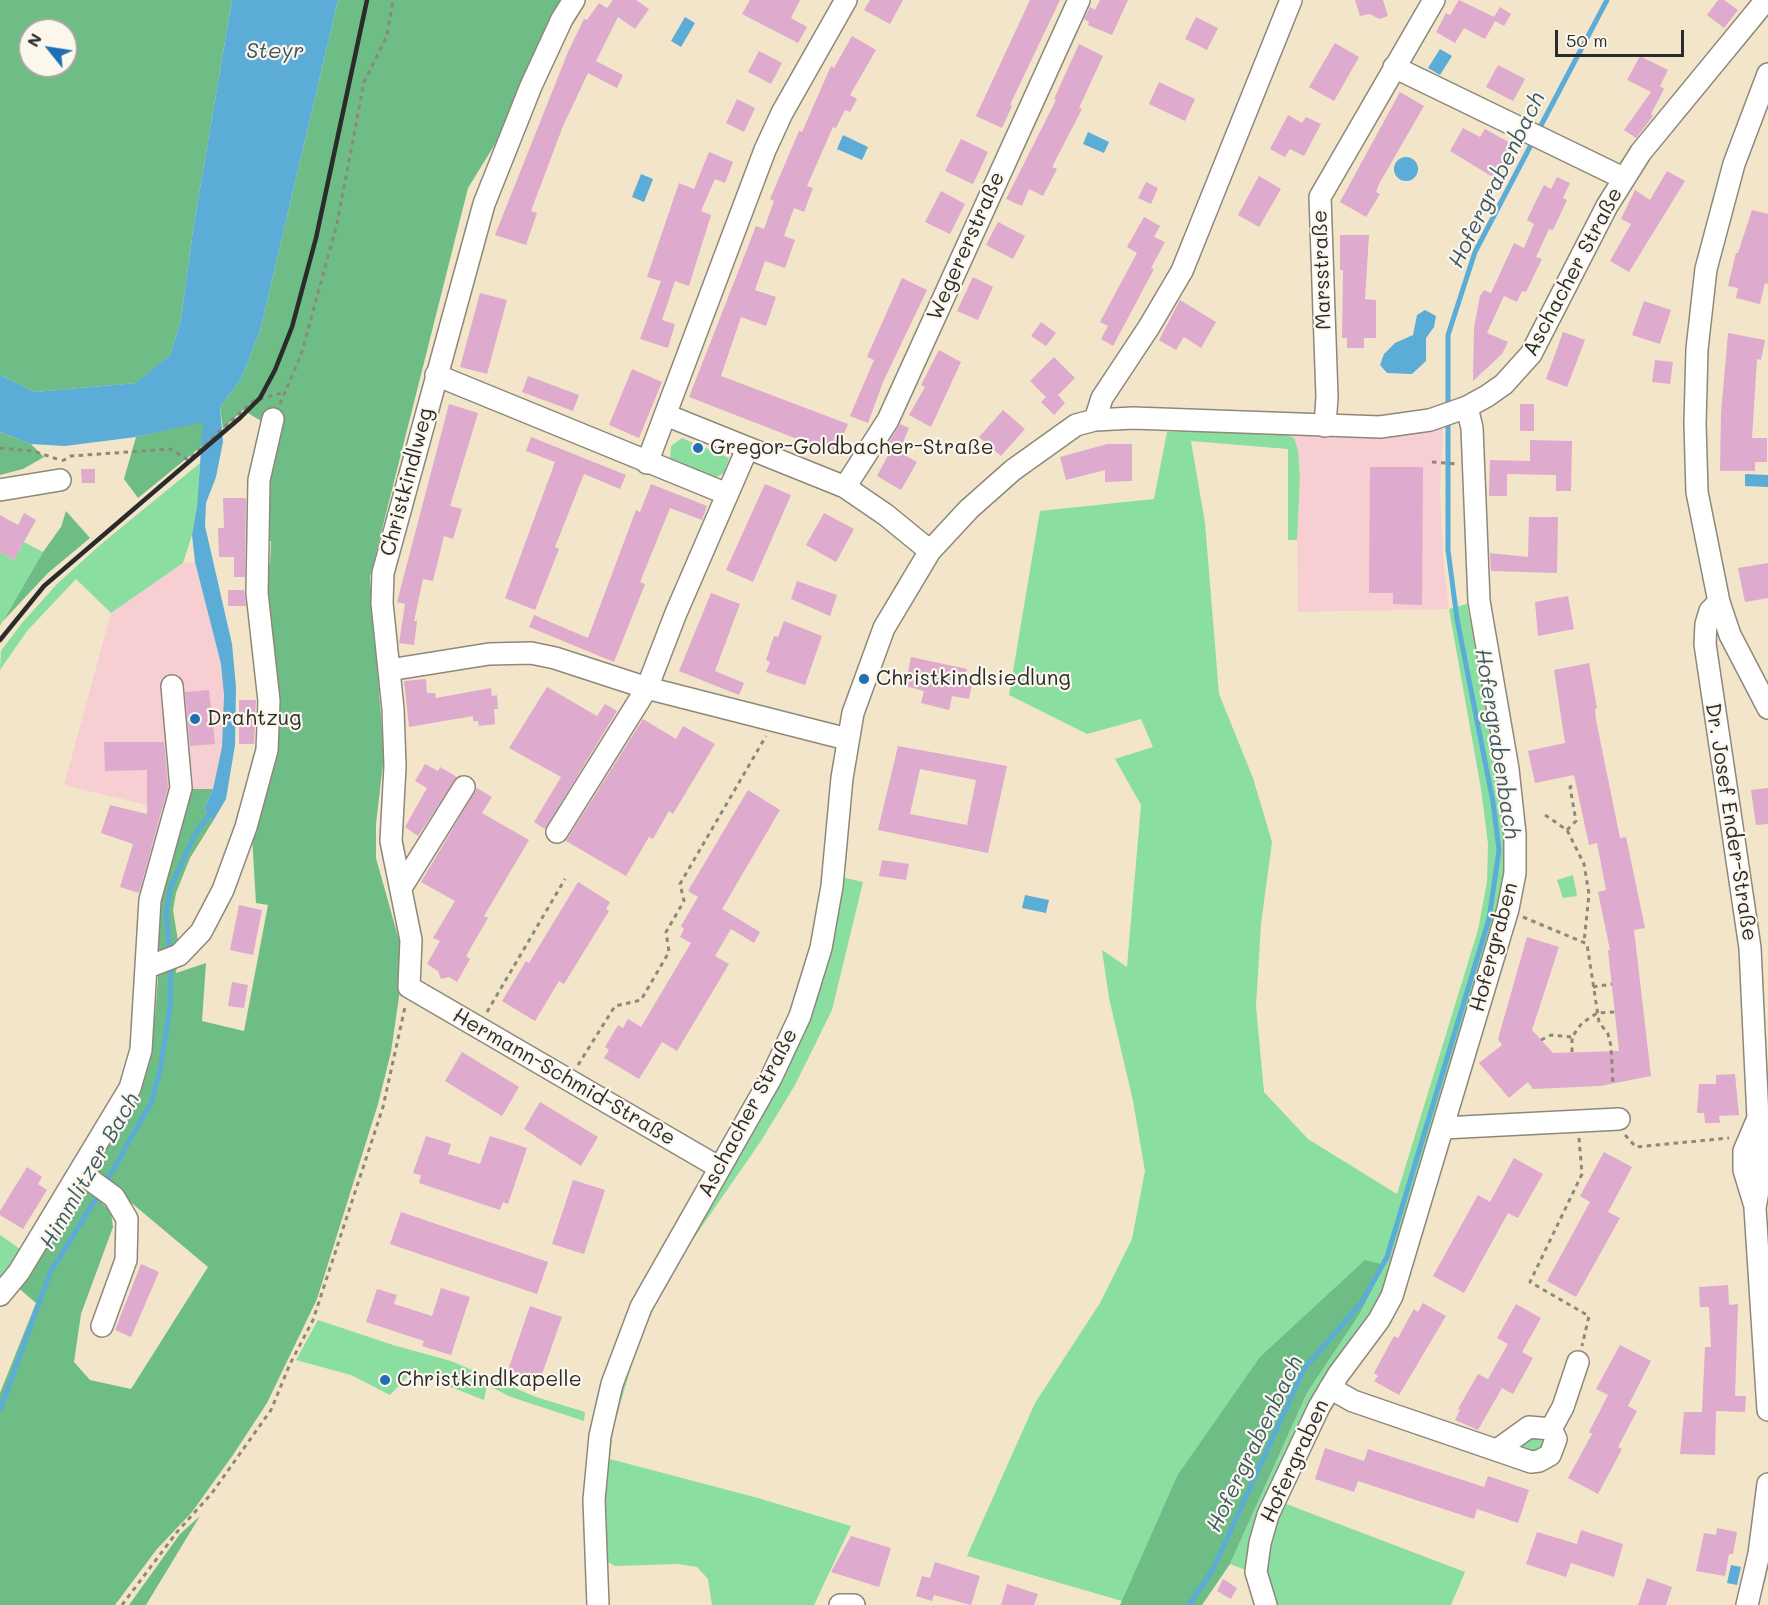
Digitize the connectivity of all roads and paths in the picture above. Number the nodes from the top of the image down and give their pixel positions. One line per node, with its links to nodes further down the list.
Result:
1 (393, 0): 12 (path)
2 (574, 0): 11 (street, Christkindlweg)
3 (846, 0): 14 (street)
4 (1079, 0): 24 (street, Wegererstraße)
5 (1291, 0): 16 (street)
6 (1434, 0): 8 (street, Marsstraße)
7 (1766, 0): 10 (street, Aschacher Straße)
8 (1394, 67): 10 (street); 17 (street, Marsstraße)
9 (1768, 74): 28 (street)
10 (1623, 178): 13 (street, Aschacher Straße)
11 (436, 375): 21 (street); 29 (street, Christkindlweg)
12 (285, 392): 15 (path); 23 (path)
13 (1467, 407): 17 (street, Aschacher Straße); 42 (street, Hofergraben)
14 (666, 415): 19 (street); 21 (street)
15 (273, 419): 44 (street)
16 (1095, 420): 17 (street, Aschacher Straße); 27 (street, Aschacher Straße)
17 (1325, 426)
18 (0, 448): 23 (path)
19 (747, 449): 24 (street); 26 (street)
20 (1431, 462): 22 (path)
21 (647, 463): 26 (street)
22 (1463, 465)
23 (55, 475): 25 (street)
24 (845, 487): 27 (street)
25 (0, 490)
26 (727, 494): 31 (street)
27 (930, 551): 34 (street, Aschacher Straße)
28 (1719, 602): 32 (street); 56 (street, Dr. Josef Ender-Straße)
29 (389, 670): 31 (street); 41 (street, Christkindlweg)
30 (172, 686): 44 (street)
31 (647, 688): 33 (street); 39 (street)
32 (1768, 708)
33 (774, 722): 34 (street); 54 (path)
34 (847, 739): 61 (street, Aschacher Straße)
35 (1576, 786): 38 (path)
36 (464, 787): 41 (street)
37 (1545, 814): 38 (path)
38 (1567, 830): 43 (path)
39 (557, 832)
40 (565, 879): 50 (path)
41 (400, 888): 46 (street, Christkindlweg)
42 (1508, 909): 43 (path); 59 (street, Hofergraben)
43 (1584, 942): 47 (path)
44 (162, 962): 62 (street)
45 (1612, 984): 47 (path)
46 (409, 987): 50 (street, Hermann-Schmid-Straße); 72 (path)
47 (1593, 987): 49 (path)
48 (1615, 1012): 49 (path)
49 (1597, 1013): 51 (path); 55 (path)
50 (478, 1026): 54 (street, Hermann-Schmid-Straße)
51 (1572, 1037): 52 (path); 53 (path)
52 (1541, 1040)
53 (1572, 1052)
54 (569, 1080): 61 (street, Hermann-Schmid-Straße)
55 (1613, 1085)
56 (1758, 1118): 60 (street, Dr. Josef Ender-Straße); 63 (street, Dr. Josef Ender-Straße)
57 (1618, 1119): 58 (street); 60 (path)
58 (1577, 1122): 59 (street); 66 (path)
59 (1443, 1128): 67 (street, Hofergraben)
60 (1748, 1138): 63 (street, Dr. Josef Ender-Straße)
61 (720, 1168): 73 (street, Aschacher Straße)
62 (88, 1178): 64 (street); 65 (street)
63 (1755, 1208): 68 (street, Dr. Josef Ender-Straße)
64 (0, 1294)
65 (102, 1326)
66 (1578, 1362): 69 (street, Hofergraben)
67 (1330, 1388): 70 (street, Hofergraben); 76 (street, Hofergraben)
68 (1768, 1410)
69 (1551, 1429): 70 (street); 70 (street, Hofergraben)
70 (1497, 1450)
71 (1768, 1484): 77 (street)
72 (122, 1605)
73 (598, 1605)
74 (840, 1605): 75 (street)
75 (854, 1605)
76 (1266, 1605)
77 (1747, 1605)

